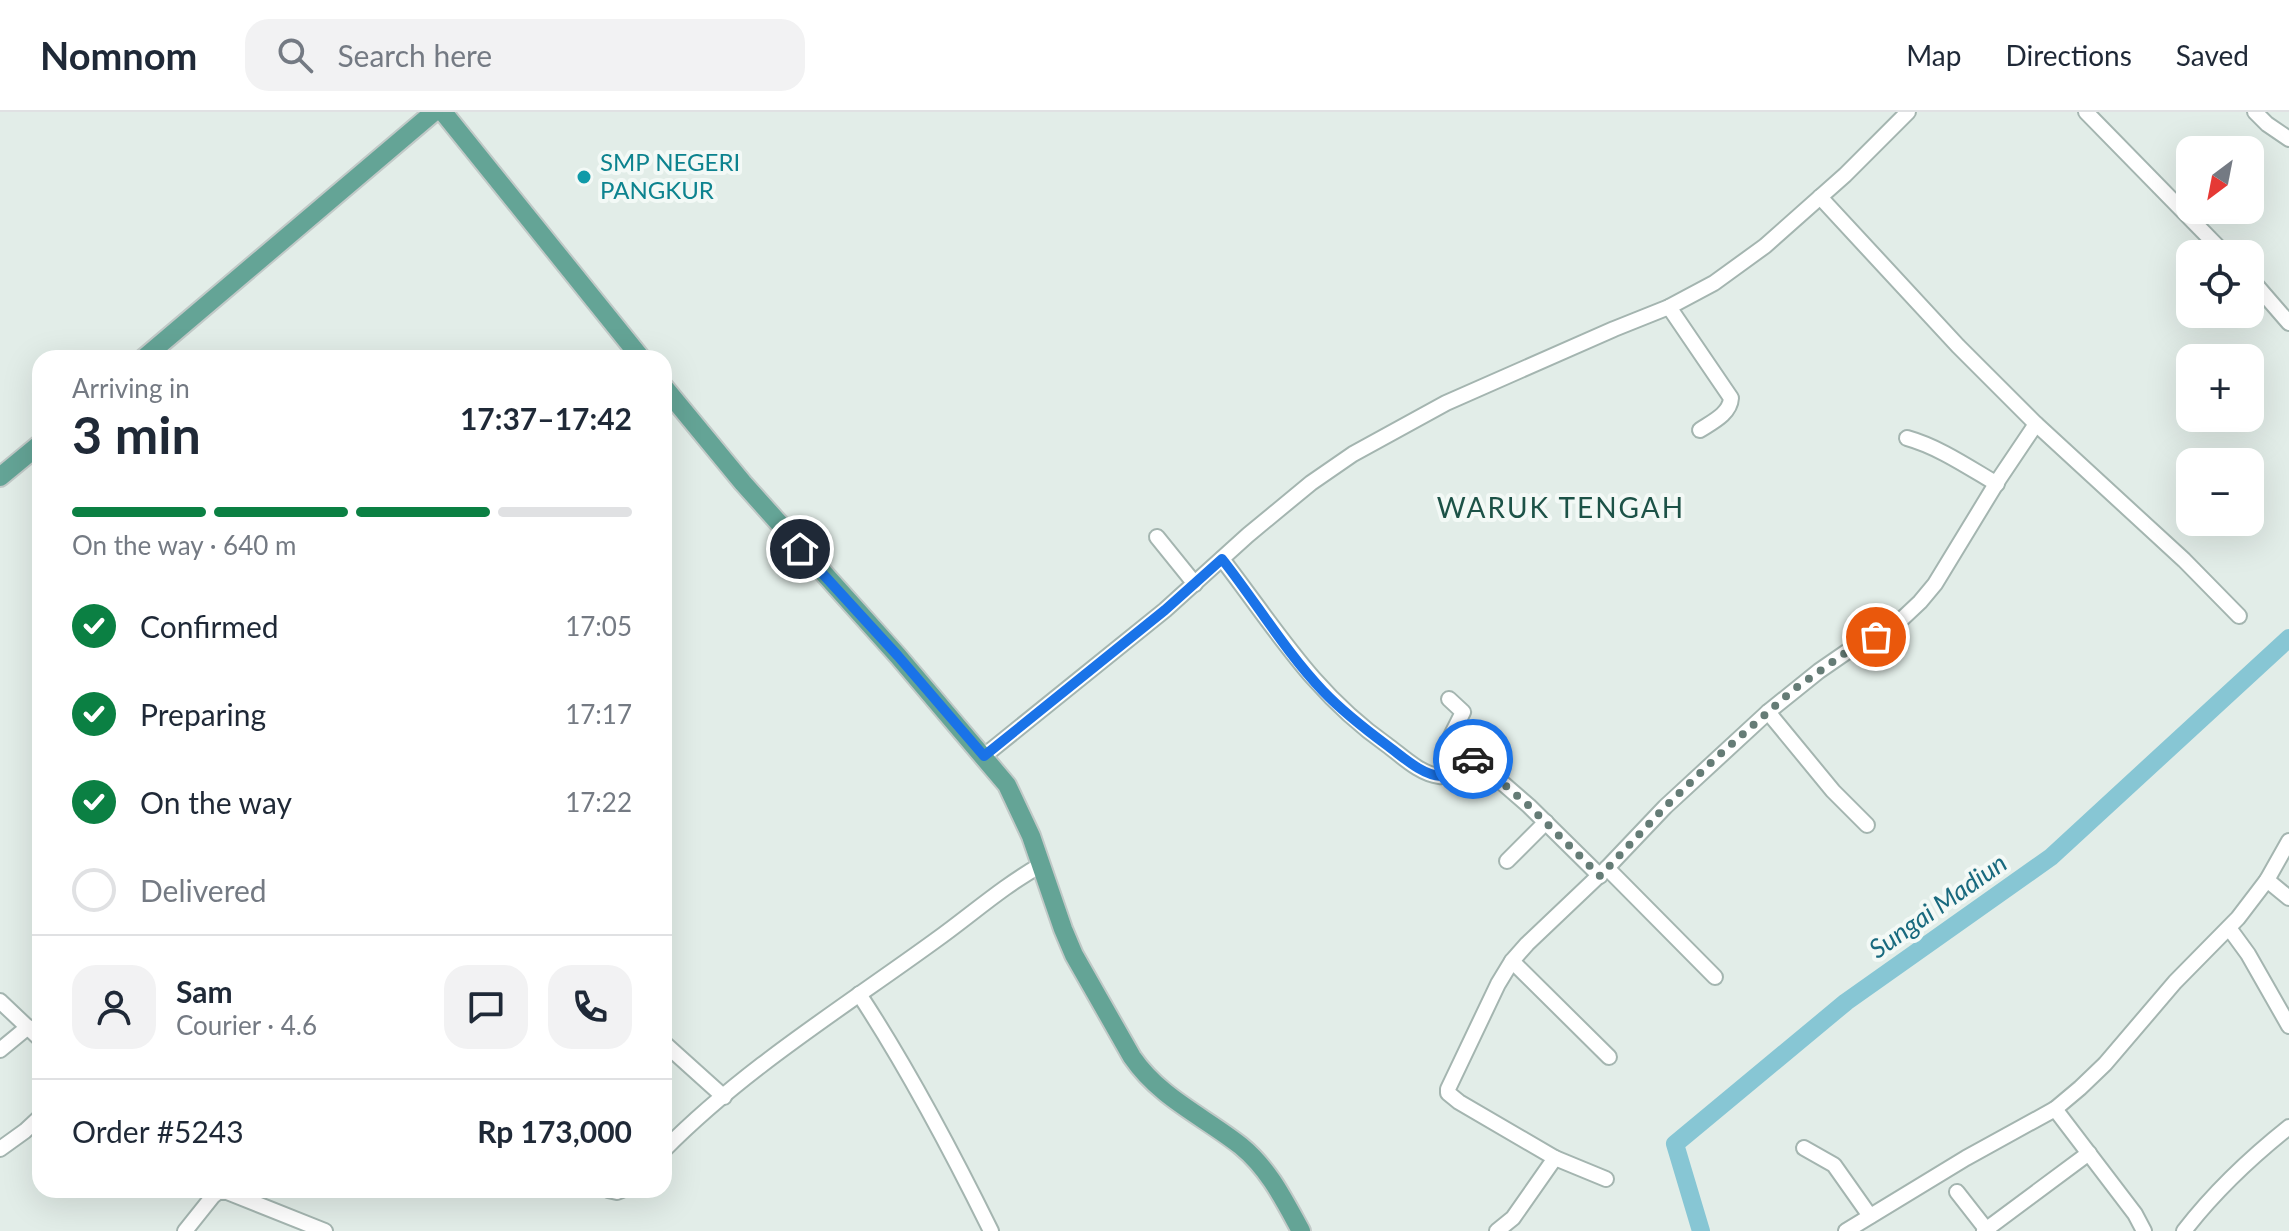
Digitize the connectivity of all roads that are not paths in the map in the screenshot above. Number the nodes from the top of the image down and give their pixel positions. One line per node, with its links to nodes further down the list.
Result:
1 (434, 112): 12 (main road)
2 (444, 112): 13 (main road)
3 (1908, 112): 7 (street)
4 (2086, 112): 8 (street)
5 (2255, 112): 6 (street)
6 (2289, 139)
7 (1820, 197): 10 (street); 15 (street)
8 (2211, 240)
9 (2264, 292): 11 (street)
10 (1669, 307): 16 (street); 22 (street)
11 (2286, 313)
12 (153, 350)
13 (635, 350)
14 (672, 397): 27 (main road)
15 (2036, 424): 20 (street); 24 (street)
16 (1700, 430)
17 (1907, 438): 20 (street)
18 (32, 451): 19 (main road)
19 (0, 477)
20 (1997, 484): 26 (street)
21 (1157, 537): 23 (street)
22 (1222, 559): 23 (street); 28 (street)
23 (1195, 584): 27 (street)
24 (2239, 616)
25 (1449, 699): 28 (street)
26 (1768, 712): 30 (street); 34 (street)
27 (984, 756): 33 (main road)
28 (1468, 760): 29 (street)
29 (1546, 822): 32 (street); 34 (street)
30 (1867, 825)
31 (2289, 841): 35 (street)
32 (1507, 861)
33 (1041, 865): 40 (street); 66 (main road)
34 (1604, 872): 38 (street); 39 (street)
35 (2267, 880): 36 (street); 37 (street)
36 (2289, 898)
37 (2229, 928): 42 (street); 49 (street)
38 (1512, 961): 47 (street); 56 (street)
39 (1715, 977)
40 (859, 994): 48 (street); 65 (street)
41 (0, 1001): 43 (street)
42 (2289, 1026)
43 (28, 1027): 44 (street); 45 (street)
44 (32, 1031)
45 (0, 1050)
46 (672, 1050): 48 (street)
47 (1609, 1057)
48 (724, 1097): 52 (street)
49 (2055, 1109): 55 (street); 61 (street)
50 (32, 1124): 54 (street)
51 (2289, 1127): 70 (street)
52 (672, 1143)
53 (1804, 1148): 61 (street)
54 (0, 1149)
55 (2089, 1153): 62 (street); 69 (street)
56 (1555, 1158): 57 (street); 67 (street)
57 (1606, 1179)
58 (1957, 1192): 62 (street)
59 (211, 1198): 63 (street)
60 (242, 1198): 64 (street)
61 (1870, 1216): 68 (street)
62 (1985, 1230)
63 (185, 1231)
64 (325, 1231)
65 (991, 1231)
66 (1301, 1231)
67 (1497, 1231)
68 (1846, 1231)
69 (2144, 1231)
70 (2184, 1231)

